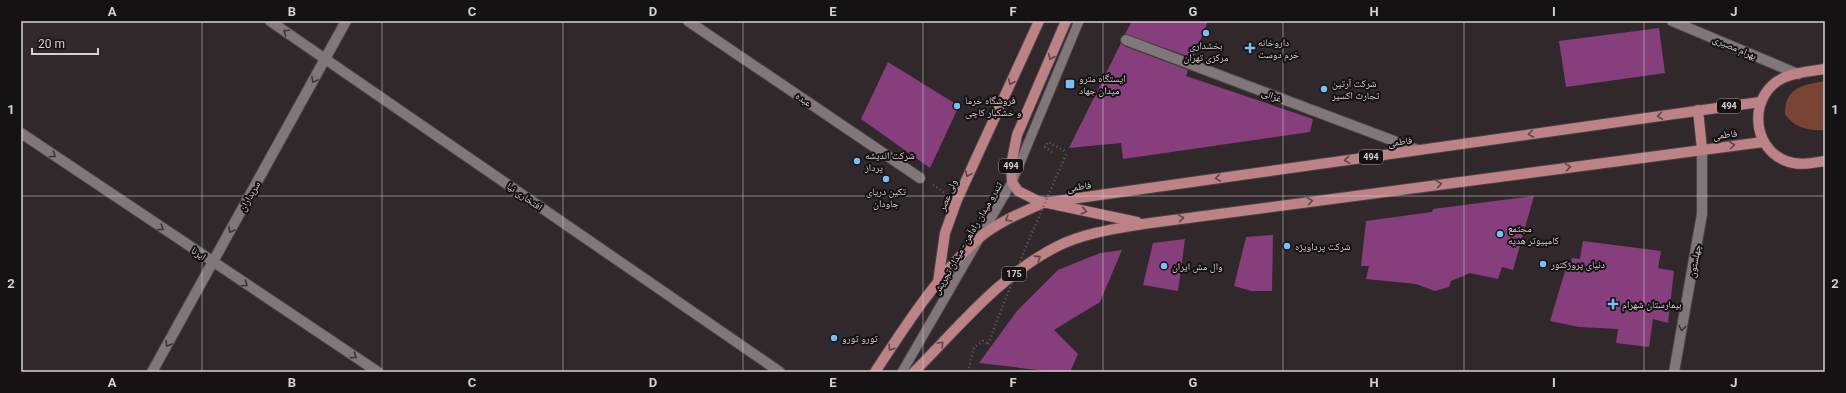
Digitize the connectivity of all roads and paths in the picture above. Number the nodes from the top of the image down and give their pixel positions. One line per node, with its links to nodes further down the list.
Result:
1 (270, 21): 9 (street, افتخاری نیا, one-way to 1)
2 (346, 21): 9 (street, سربداران)
3 (688, 21): 20 (street, عبده)
4 (1039, 21): 22 (main road, ولی عصر, one-way to 22)
5 (1066, 21): 21 (main road, 494, one-way to 21)
6 (1079, 21): 21 (lane, تندرو میدان راه‌آهن - میدان تجریش)
7 (1672, 21): 11 (street, بهرام مصیری)
8 (1126, 40): 17 (street, غزالی)
9 (326, 58): 26 (street, سربداران, one-way to 26); 30 (street, افتخاری نیا)
10 (1825, 69): 11 (main road)
11 (1798, 74): 12 (main road)
12 (1760, 102): 13 (main road, فاطمی / 494); 15 (main road)
13 (1698, 110): 16 (main road); 17 (main road, فاطمی / 494, one-way to 17)
14 (21, 133): 26 (street, ايرنا, one-way to 26)
15 (1763, 142): 16 (main road, فاطمی / 494, one-way to 15); 19 (main road)
16 (1702, 149): 24 (main road, فاطمی / 494, one-way to 16); 35 (street, چهلستون, one-way to 35)
17 (1418, 150): 23 (main road, فاطمی / 494, one-way to 23)
18 (1052, 152): 34 (path, bridge)
19 (1825, 161)
20 (920, 178): 22 (path)
21 (1012, 182): 23 (main road, 494); 25 (lane, تندرو میدان راه‌آهن - میدان تجریش)
22 (957, 200): 27 (main road, ولی عصر)
23 (1045, 203): 24 (main road, 494, one-way to 24); 25 (main road, 494, one-way to 25)
24 (1142, 224): 33 (main road, 175, one-way to 24)
25 (980, 238): 27 (main road, 494); 32 (lane, تندرو میدان راه‌آهن - میدان تجریش)
26 (213, 262): 28 (street, سربداران, one-way to 28); 29 (street, ايرنا, one-way to 29)
27 (938, 282): 31 (main road, ولی عصر, one-way to 31)
28 (152, 372)
29 (378, 372)
30 (780, 372)
31 (875, 372)
32 (902, 372)
33 (914, 372)
34 (968, 372)
35 (1674, 372)

